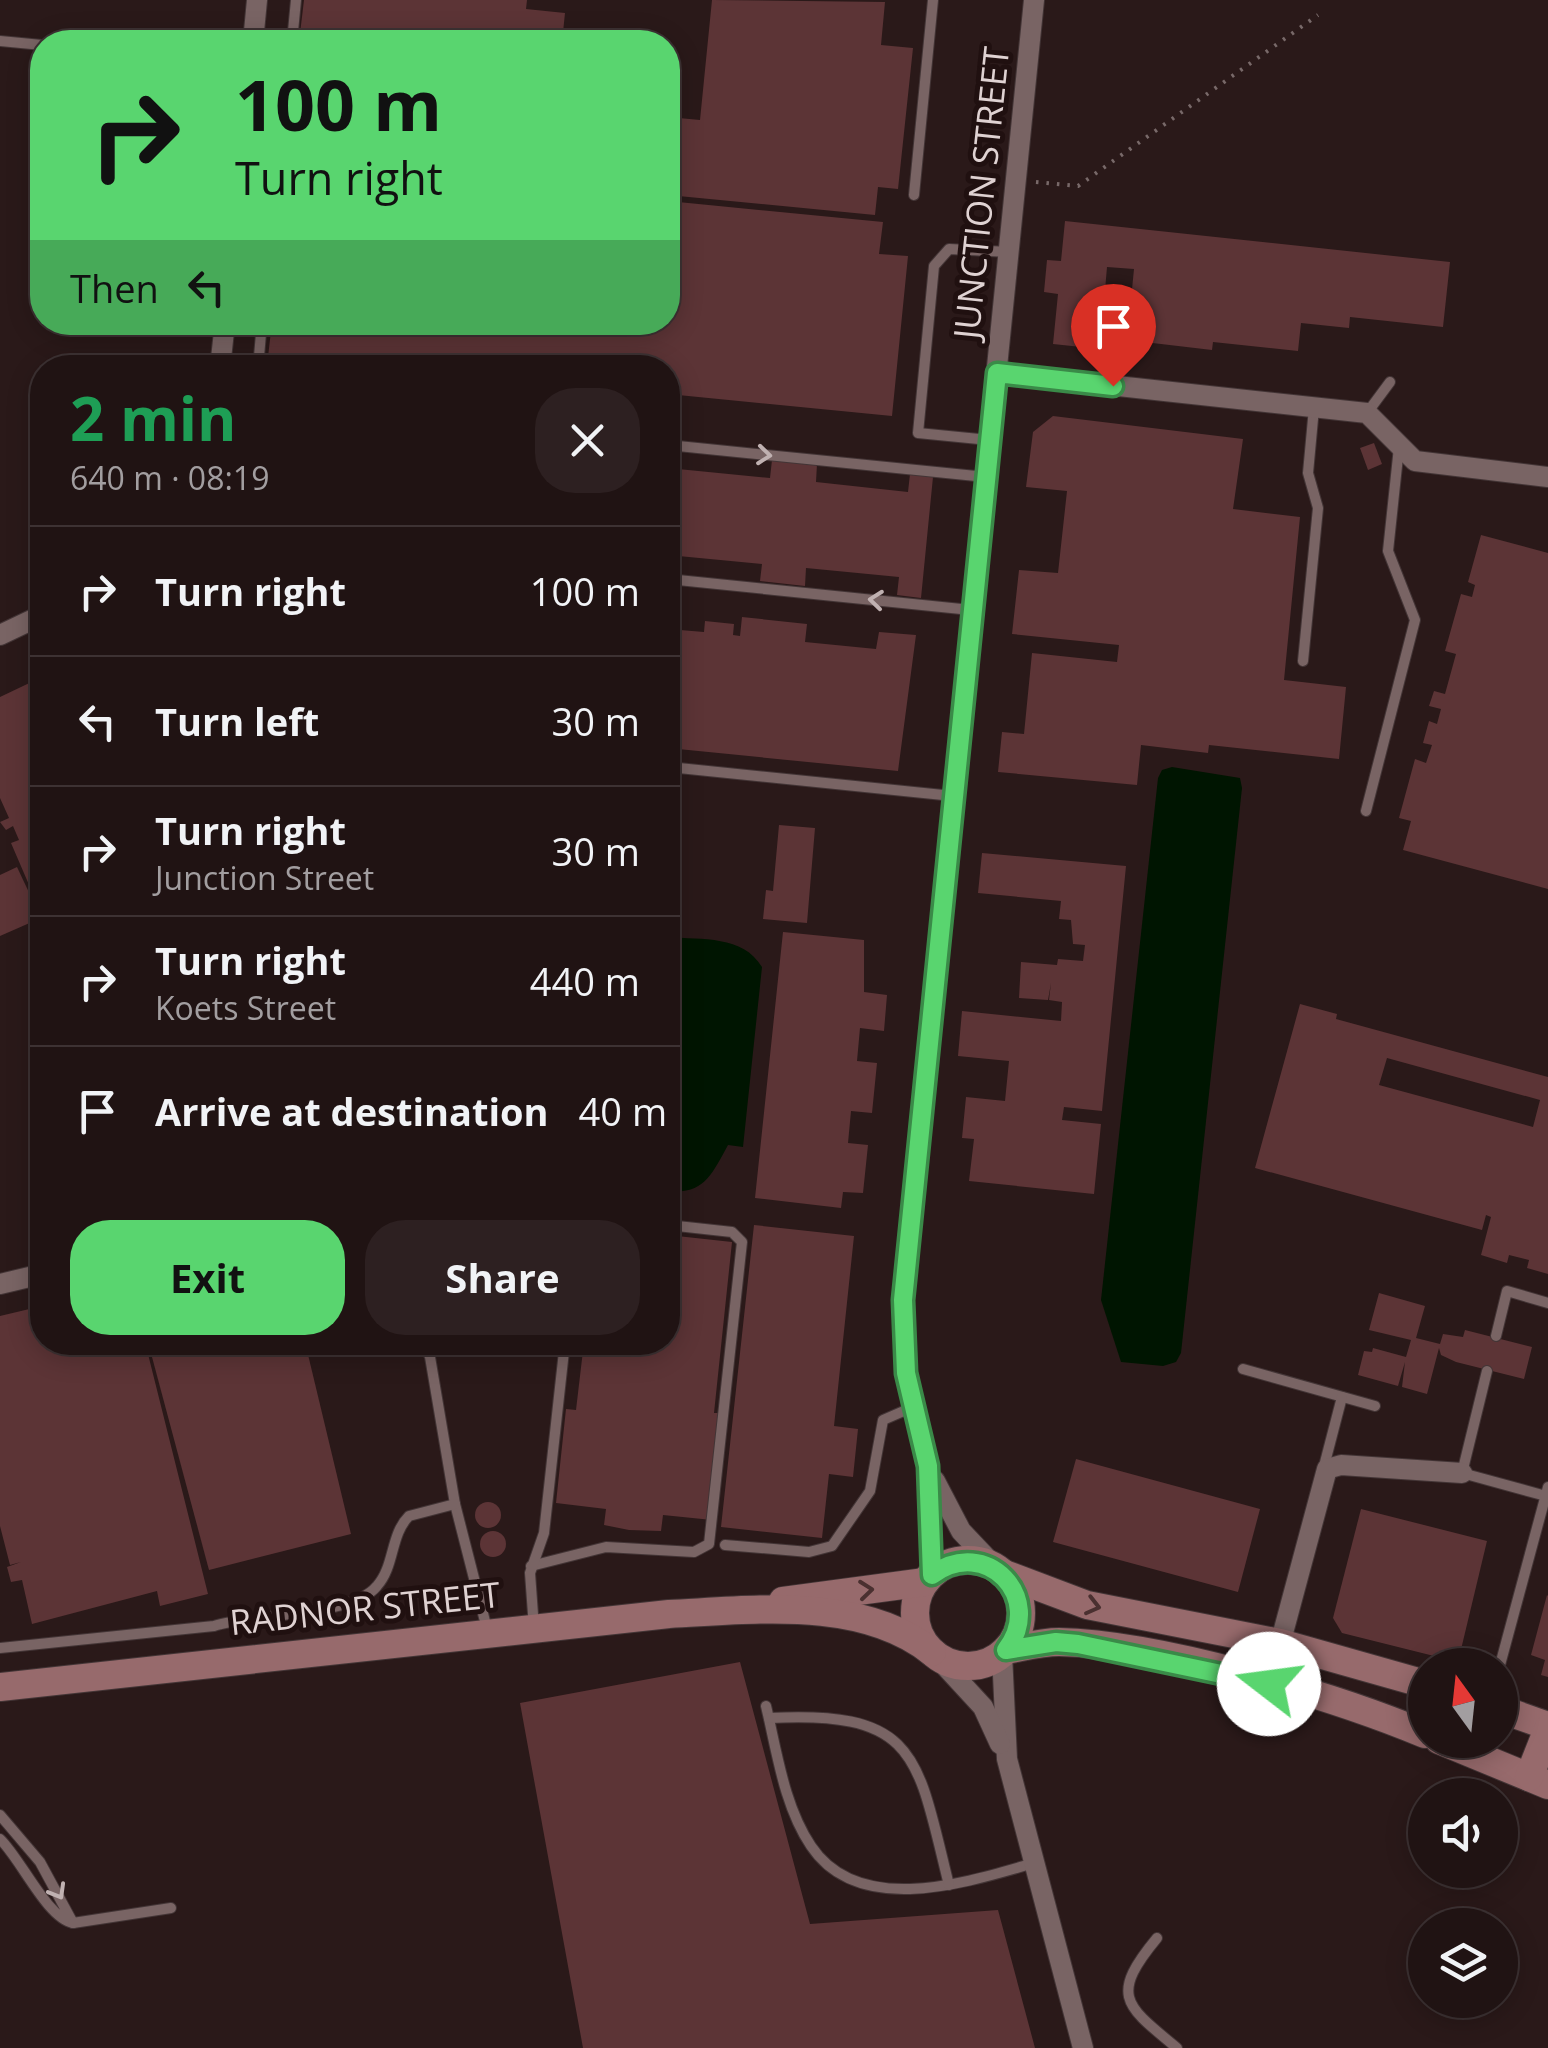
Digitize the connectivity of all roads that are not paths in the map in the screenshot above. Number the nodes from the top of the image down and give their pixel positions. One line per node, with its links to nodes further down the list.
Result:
1 (258, 0): 5 (street)
2 (296, 0): 6 (lane)
3 (932, 0): 9 (lane)
4 (1034, 0): 10 (street, JUNCTION STREET)
5 (254, 30)
6 (293, 30)
7 (0, 41): 8 (lane)
8 (30, 44)
9 (914, 195)
10 (1009, 252): 11 (street, JUNCTION STREET); 15 (lane)
11 (997, 373): 13 (street); 15 (street, JUNCTION STREET)
12 (1390, 382): 14 (lane)
13 (1314, 408): 14 (street); 24 (lane)
14 (1367, 413): 17 (street)
15 (990, 440): 19 (street, JUNCTION STREET)
16 (680, 446): 19 (lane, one-way to 19)
17 (1399, 446): 18 (street); 27 (lane)
18 (1548, 476)
19 (986, 478): 21 (street, JUNCTION STREET)
20 (680, 580): 21 (lane, one-way to 20)
21 (972, 610): 26 (street, JUNCTION STREET)
22 (30, 621): 23 (street)
23 (0, 635)
24 (1303, 661)
25 (680, 768): 26 (lane)
26 (954, 796): 39 (street, JUNCTION STREET)
27 (1366, 811)
28 (680, 1226): 46 (lane)
29 (30, 1277): 30 (street)
30 (0, 1284)
31 (1548, 1302): 32 (lane)
32 (1496, 1336)
33 (429, 1355): 44 (lane)
34 (564, 1355): 46 (lane)
35 (1243, 1369): 37 (lane)
36 (1488, 1370): 41 (lane)
37 (1342, 1397): 38 (lane); 42 (lane)
38 (1375, 1406)
39 (913, 1408): 40 (street, JUNCTION STREET); 45 (lane)
40 (928, 1466): 47 (street, JUNCTION STREET); 48 (street, JUNCTION STREET)
41 (1462, 1473): 42 (street); 43 (lane)
42 (1322, 1476): 52 (street)
43 (1547, 1492): 54 (lane)
44 (456, 1504): 51 (lane); 53 (lane)
45 (725, 1545)
46 (532, 1566): 50 (lane)
47 (1000, 1572): 48 (street); 52 (street, one-way to 52); 55 (street)
48 (928, 1578): 49 (street, RADNOR STREET, one-way to 48); 56 (street)
49 (738, 1610): 50 (street, RADNOR STREET); 56 (street, RADNOR STREET)
50 (534, 1628): 51 (street, RADNOR STREET)
51 (488, 1634): 59 (street, RADNOR STREET)
52 (1280, 1644): 57 (street); 58 (street)
53 (0, 1648)
54 (1505, 1648)
55 (1004, 1652): 56 (street); 58 (street); 64 (street)
56 (934, 1654): 64 (street)
57 (1408, 1679)
58 (1269, 1684): 61 (street)
59 (0, 1687)
60 (1518, 1716): 62 (street)
61 (1408, 1728)
62 (1548, 1728): 65 (street)
63 (1482, 1758): 65 (street)
64 (1007, 1759): 68 (street)
65 (1538, 1781)
66 (0, 1815): 71 (lane, one-way to 71)
67 (0, 1839): 71 (lane)
68 (1034, 1863): 69 (lane); 73 (street)
69 (950, 1885): 69 (lane)
70 (171, 1908): 71 (lane)
71 (73, 1924)
72 (1157, 1938): 74 (lane)
73 (1083, 2048)
74 (1177, 2048)

